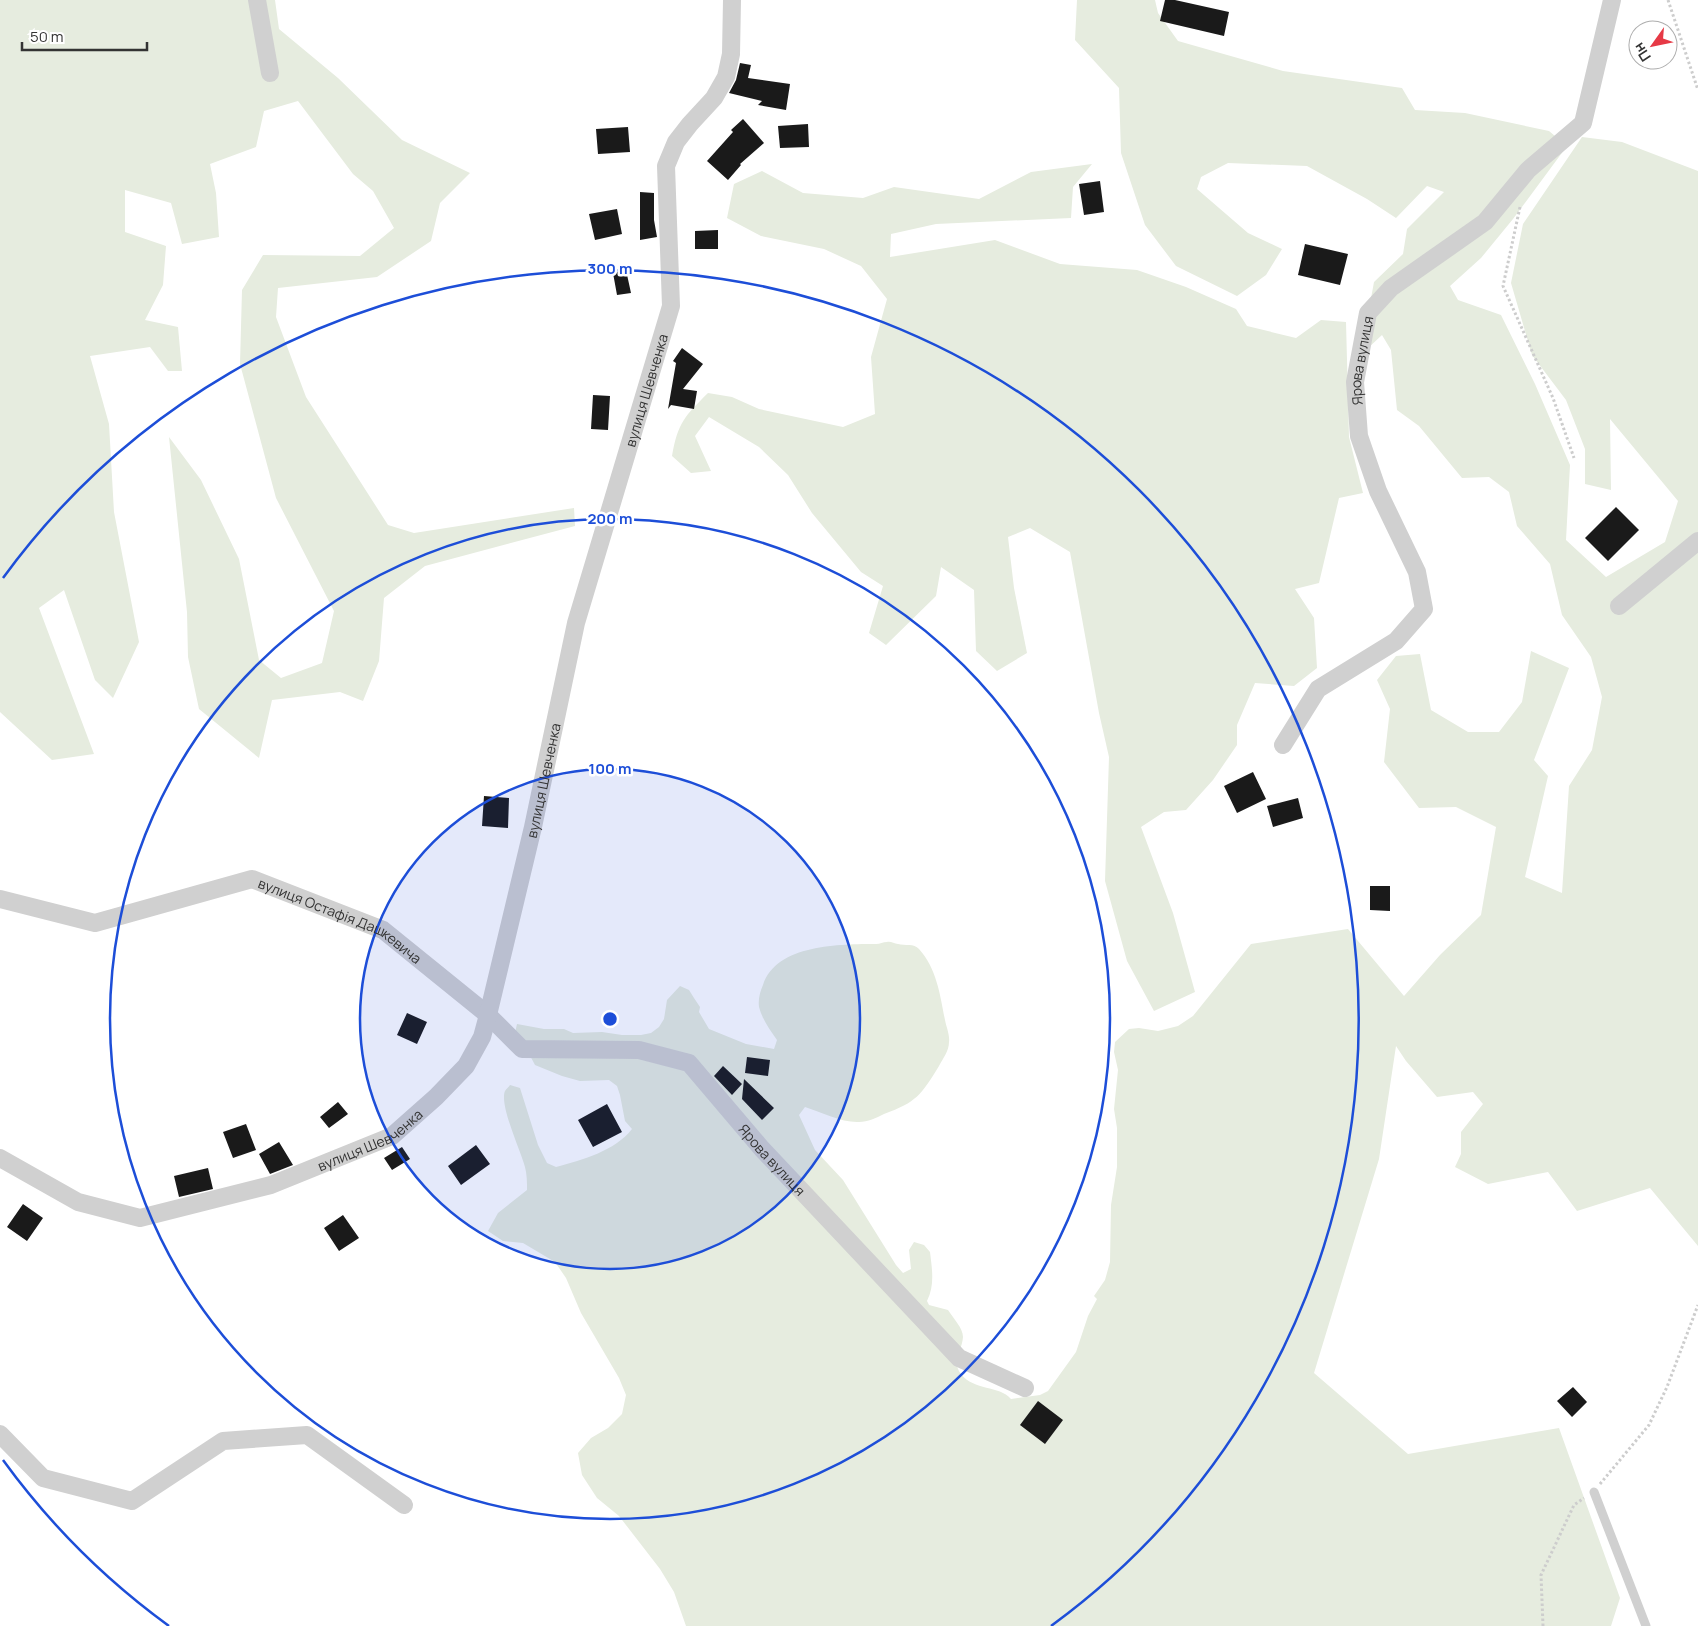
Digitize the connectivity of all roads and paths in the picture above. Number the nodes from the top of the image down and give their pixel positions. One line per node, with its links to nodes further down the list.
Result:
1 (256, 0): 5 (street)
2 (732, 0): 13 (street, вулиця Шевченка)
3 (1612, 0): 11 (street, Ярова вулиця)
4 (1668, 0): 6 (path)
5 (270, 74)
6 (1698, 90)
7 (1522, 199): 8 (path)
8 (1574, 458)
9 (1698, 541): 10 (street)
10 (1619, 606)
11 (1283, 745)
12 (0, 900): 13 (street, вулиця Остафія Дашкевича)
13 (488, 1015): 14 (street, вулиця Шевченка); 16 (street, Ярова вулиця)
14 (0, 1158)
15 (1698, 1305): 18 (path)
16 (1025, 1388)
17 (0, 1434): 19 (street)
18 (1594, 1492): 20 (path); 21 (lane)
19 (404, 1504)
20 (1543, 1626)
21 (1646, 1626)

